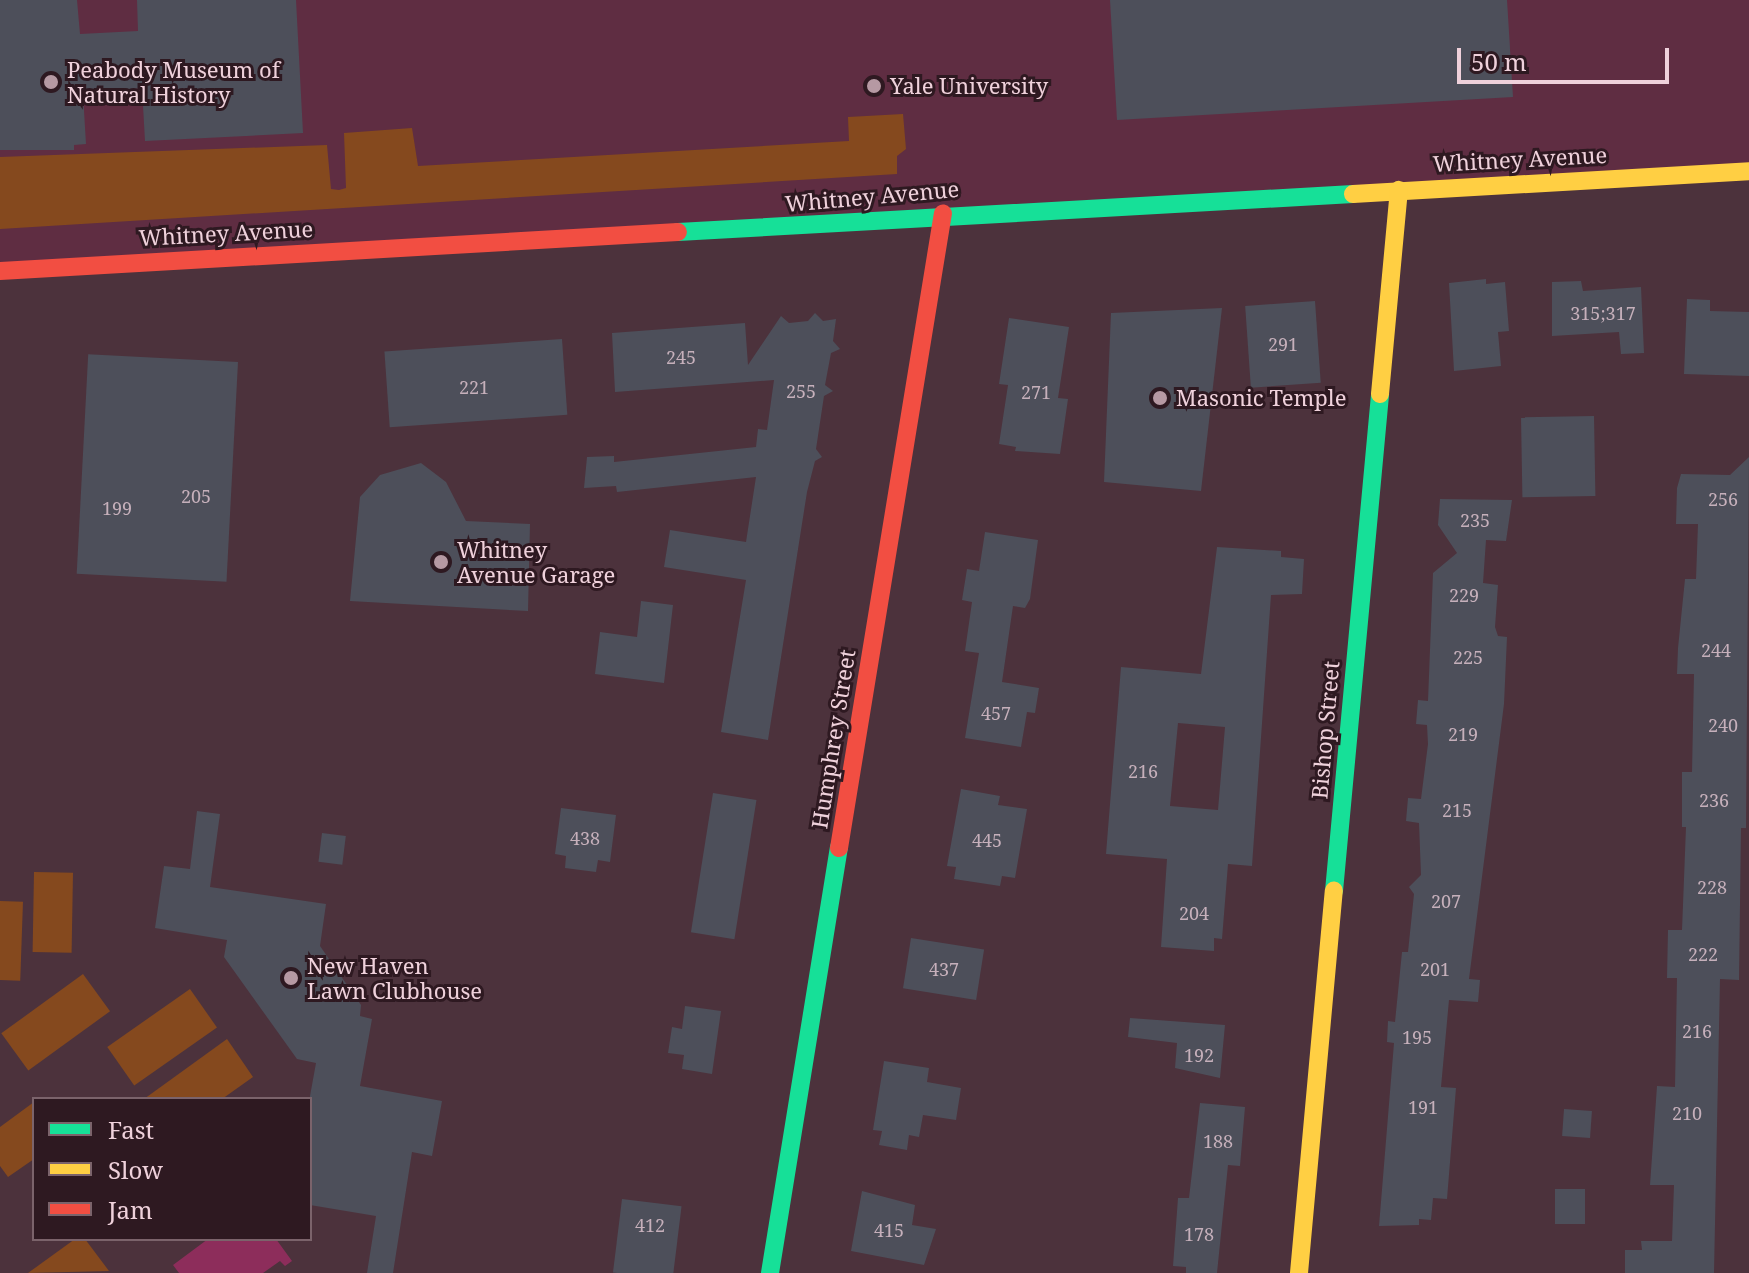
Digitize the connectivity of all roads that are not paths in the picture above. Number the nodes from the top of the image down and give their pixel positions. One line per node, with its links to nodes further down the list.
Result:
1 (1749, 171): 2 (street, Whitney Avenue)
2 (1399, 190): 3 (street, Whitney Avenue); 6 (street, Bishop Street)
3 (943, 213): 4 (street, Whitney Avenue); 5 (street, Humphrey Street)
4 (0, 271)
5 (770, 1273)
6 (1299, 1273)

